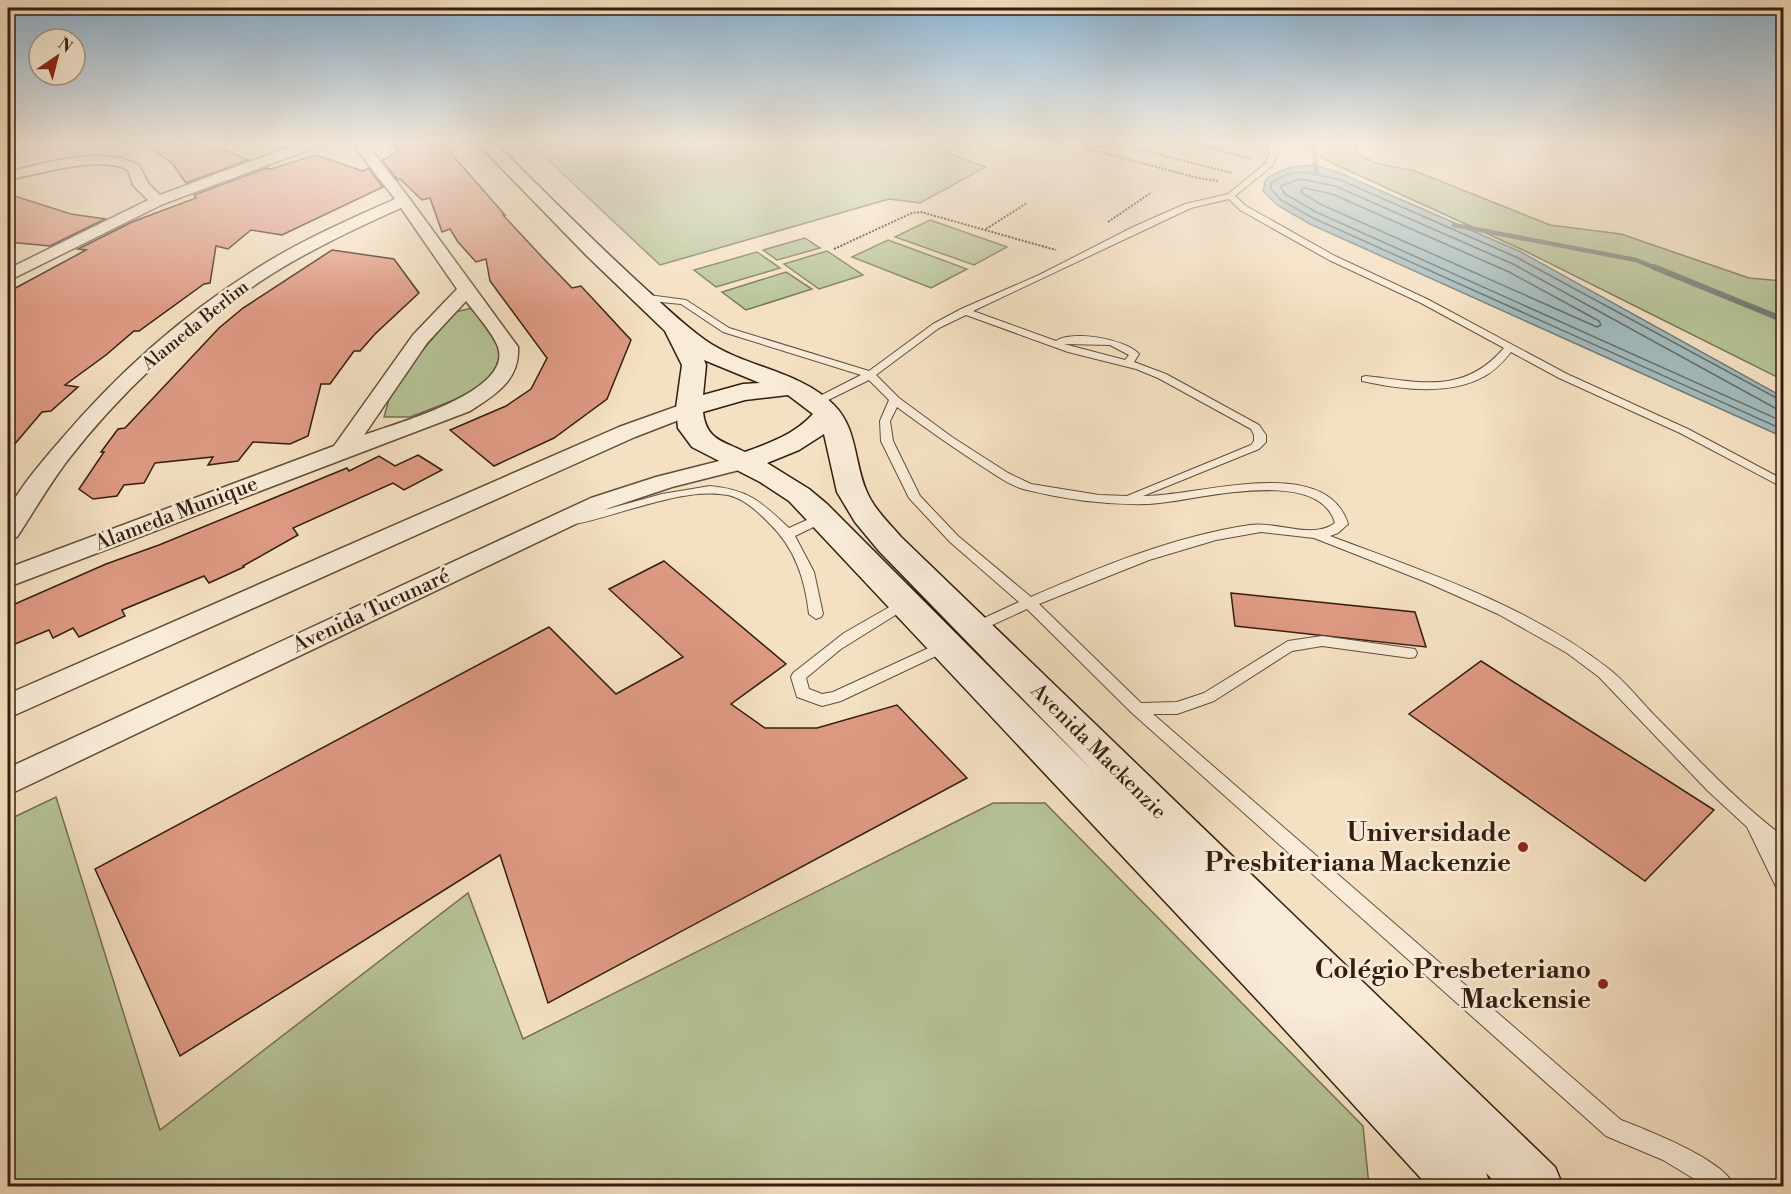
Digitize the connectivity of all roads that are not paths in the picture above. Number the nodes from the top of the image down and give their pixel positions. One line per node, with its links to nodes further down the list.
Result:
1 (156, 199): 6 (street)
2 (164, 199): 6 (street)
3 (541, 199): 10 (main road, Avenida Mackenzie)
4 (1220, 199): 11 (lane)
5 (1233, 199): 14 (lane)
6 (158, 201): 8 (street)
7 (404, 201): 9 (street, Alameda Munique); 27 (street, Alameda Berlim)
8 (8, 276)
9 (467, 289): 21 (street); 21 (street, Alameda Munique)
10 (641, 297): 12 (main road, Avenida Mackenzie); 16 (lane)
11 (964, 311): 13 (lane); 16 (lane)
12 (677, 330): 19 (main road, Avenida Mackenzie); 20 (main road, Avenida Mackenzie)
13 (1046, 340): 15 (lane); 15 (lane)
14 (1509, 348): 17 (lane); 23 (lane)
15 (1128, 364): 24 (lane)
16 (870, 375): 18 (lane); 19 (lane)
17 (1366, 379)
18 (895, 400): 24 (lane); 32 (lane)
19 (813, 402): 20 (main road); 22 (main road); 34 (main road, Avenida Mackenzie)
20 (689, 408): 22 (main road, Avenida Mackenzie); 36 (street)
21 (344, 449): 30 (street, Alameda Munique)
22 (743, 462): 25 (main road, Avenida Mackenzie); 26 (street, Avenida Tucunaré)
23 (1784, 485)
24 (1125, 500): 29 (lane)
25 (822, 518): 28 (lane); 31 (main road, Avenida Mackenzie)
26 (562, 520): 28 (lane); 38 (street, Avenida Tucunaré)
27 (8, 531)
28 (788, 534): 33 (lane)
29 (1317, 535): 32 (lane); 39 (lane)
30 (8, 578)
31 (905, 603): 34 (main road, Avenida Mackenzie); 34 (lane)
32 (1029, 603): 34 (lane); 37 (lane)
33 (816, 614)
34 (960, 637): 42 (main road, Avenida Mackenzie); 43 (main road, Avenida Mackenzie)
35 (1410, 653): 37 (lane)
36 (8, 707)
37 (1137, 709): 44 (lane)
38 (8, 782)
39 (1754, 826): 40 (lane); 41 (lane)
40 (1784, 847)
41 (1784, 885)
42 (1464, 1186)
43 (1536, 1186)
44 (1723, 1186)

